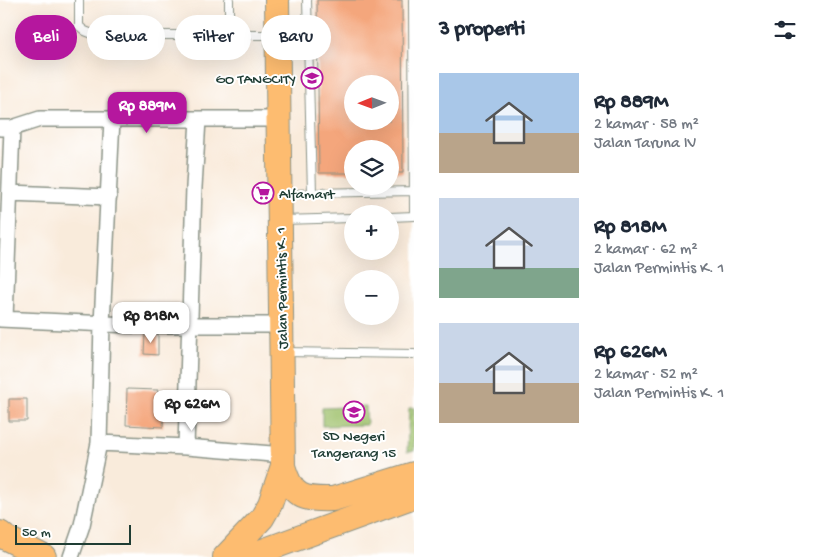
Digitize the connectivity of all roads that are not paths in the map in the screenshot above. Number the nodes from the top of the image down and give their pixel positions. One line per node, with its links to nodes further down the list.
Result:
1 (79, 0): 8 (lane)
2 (229, 0): 6 (lane)
3 (277, 0): 7 (main road, Jalan Permintis K. 1)
4 (307, 0): 16 (lane)
5 (413, 0): 14 (lane)
6 (229, 15)
7 (277, 15)
8 (175, 34)
9 (278, 60): 12 (main road, Jalan Permintis K. 1)
10 (112, 119): 11 (street); 13 (street); 18 (street)
11 (198, 119): 12 (street); 26 (street)
12 (279, 119): 17 (main road, Jalan Permintis K. 1)
13 (6, 128): 15 (street)
14 (414, 191): 16 (lane); 19 (lane)
15 (10, 193): 18 (street); 23 (street)
16 (312, 193): 17 (lane)
17 (280, 195): 22 (main road, Jalan Permintis K. 1)
18 (109, 197): 24 (street)
19 (414, 216): 20 (lane)
20 (399, 217)
21 (344, 218): 22 (lane)
22 (280, 220): 25 (main road, Jalan Permintis K. 1)
23 (3, 319): 24 (street)
24 (102, 324): 26 (street); 29 (street)
25 (281, 325): 26 (street); 27 (main road, Jalan Permintis K. 1)
26 (190, 326): 30 (street)
27 (282, 352): 28 (lane); 31 (main road, Jalan Permintis K. 1)
28 (414, 354)
29 (98, 443): 30 (street); 37 (street)
30 (186, 447): 31 (street)
31 (284, 460): 32 (main road); 38 (main road, Jalan Permintis K. 1)
32 (414, 474)
33 (414, 496): 35 (main road)
34 (0, 533): 36 (main road)
35 (289, 549): 39 (main road)
36 (44, 557)
37 (71, 557)
38 (225, 557)
39 (246, 557)

